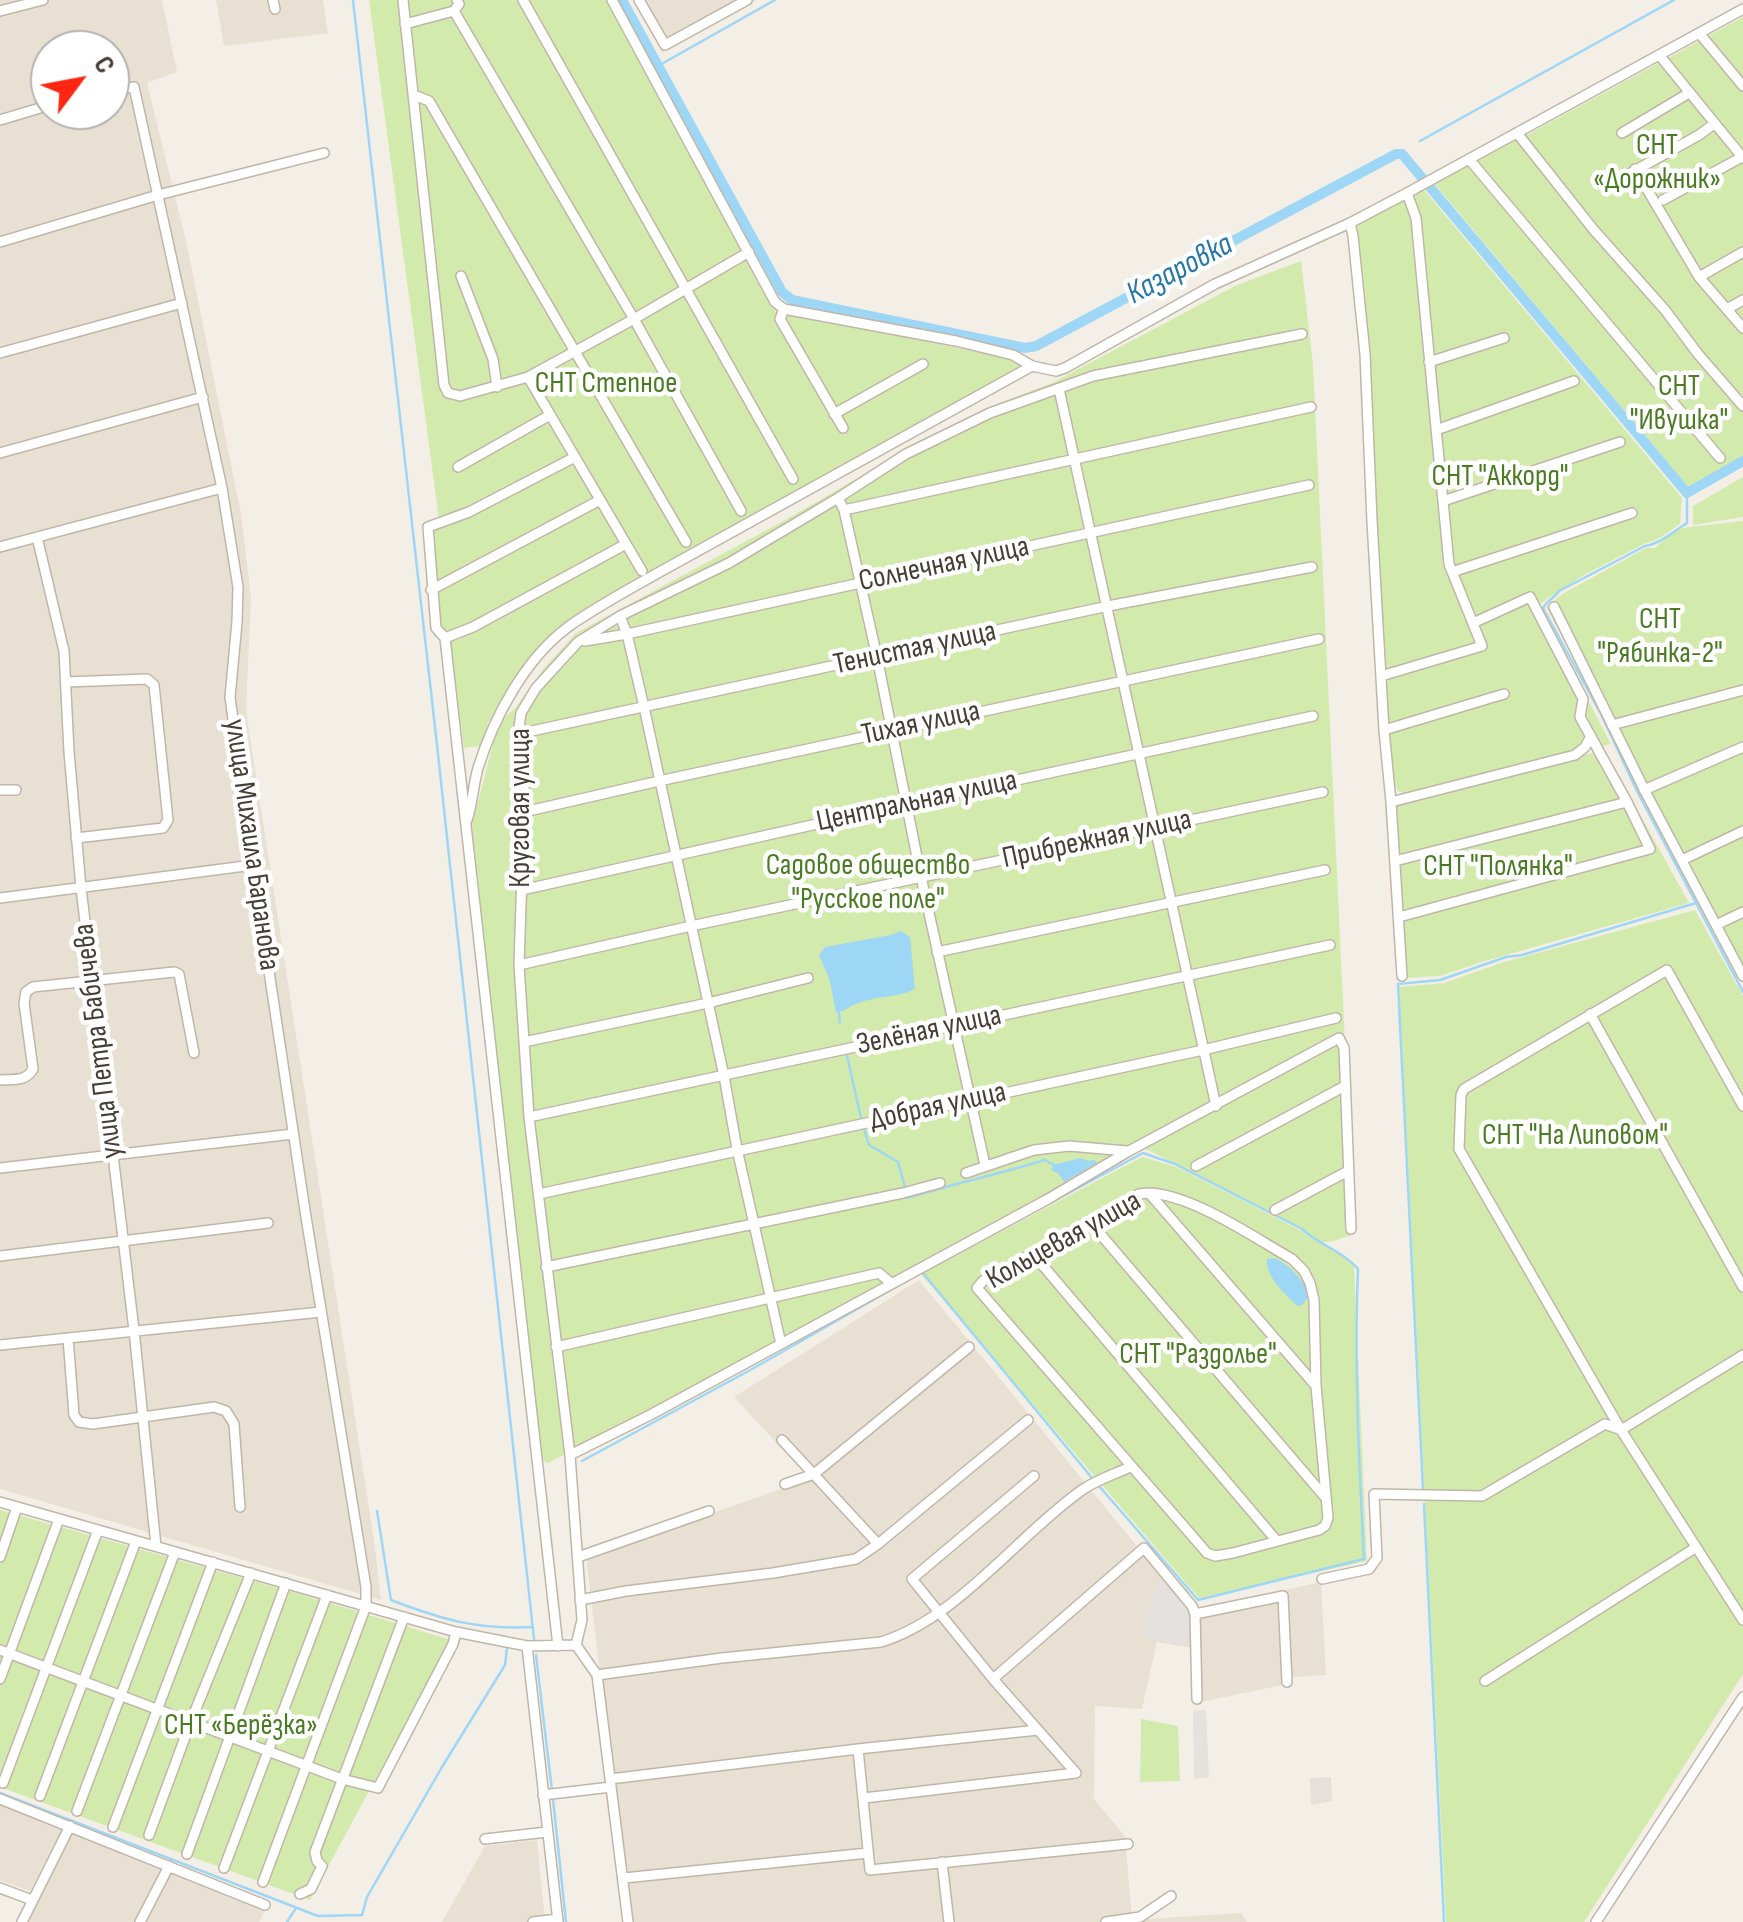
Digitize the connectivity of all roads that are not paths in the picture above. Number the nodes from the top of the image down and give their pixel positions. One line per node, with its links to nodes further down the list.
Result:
1 (43, 0): 8 (street)
2 (403, 0): 10 (street)
3 (523, 0): 36 (street)
4 (612, 0): 32 (street)
5 (639, 0): 6 (street)
6 (747, 0)
7 (456, 5): 10 (street); 41 (street)
8 (0, 11)
9 (1741, 14): 11 (street)
10 (405, 24): 15 (street)
11 (1700, 33): 12 (street); 13 (street)
12 (1660, 56): 16 (street); 20 (street)
13 (1743, 86)
14 (130, 88): 28 (street, улица Михаила Баранова)
15 (414, 94): 45 (street); 52 (street)
16 (1690, 94): 19 (street); 21 (street)
17 (30, 111): 18 (street)
18 (0, 120)
19 (1714, 124): 24 (street); 25 (street)
20 (1517, 133): 23 (street); 55 (street)
21 (1622, 134)
22 (324, 152): 28 (street)
23 (1470, 158): 27 (street); 64 (street)
24 (1742, 158): 29 (street)
25 (1635, 169): 26 (street); 35 (street)
26 (1618, 180)
27 (1408, 193): 30 (street); 47 (street)
28 (158, 195): 31 (street); 38 (street, улица Михаила Баранова)
29 (1663, 200)
30 (1350, 223): 49 (street); 95 (street)
31 (0, 242)
32 (749, 252): 36 (street); 39 (street)
33 (1743, 252): 35 (street)
34 (462, 276): 52 (street)
35 (1699, 277): 40 (street)
36 (687, 289): 41 (street); 67 (street)
37 (1743, 300): 40 (street)
38 (182, 303): 46 (street); 54 (street, улица Михаила Баранова)
39 (784, 309): 49 (street); 57 (street)
40 (1728, 309): 42 (street)
41 (634, 319): 45 (street); 74 (street)
42 (1743, 328)
43 (1302, 334): 53 (street, Круговая улица)
44 (1504, 338): 47 (street)
45 (575, 351): 50 (street); 78 (street)
46 (0, 353)
47 (1429, 362): 60 (street)
48 (923, 364): 57 (street)
49 (1032, 366): 118 (street)
50 (528, 377): 52 (street); 58 (street)
51 (1574, 381): 60 (street)
52 (497, 387)
53 (1059, 390): 65 (street); 70 (street, Круговая улица)
54 (203, 397): 62 (street); 69 (street, улица Михаила Баранова)
55 (1743, 406)
56 (1311, 407): 65 (street)
57 (834, 414): 59 (street)
58 (550, 415): 63 (street); 66 (street)
59 (843, 428)
60 (1436, 430): 72 (street)
61 (1620, 442): 72 (street)
62 (0, 454)
63 (575, 458): 71 (street); 85 (street)
64 (1720, 458)
65 (1074, 459): 73 (street); 76 (street)
66 (458, 467)
67 (793, 478)
68 (1309, 485): 76 (street, Солнечная улица)
69 (222, 488): 77 (street); 125 (street, улица Михаила Баранова)
70 (838, 498): 73 (street); 88 (street, Круговая улица)
71 (600, 500): 79 (street); 85 (street)
72 (1443, 501): 83 (street)
73 (844, 510): 84 (street)
74 (740, 511)
75 (1632, 513): 83 (street)
76 (1092, 534): 84 (street, Солнечная улица); 86 (street)
77 (38, 536): 80 (street); 97 (street, улица Петра Бабичева)
78 (686, 542)
79 (626, 544): 82 (street); 91 (street)
80 (0, 546)
81 (1312, 567): 86 (street, Тенистая улица)
82 (642, 571)
83 (1452, 572): 89 (street)
84 (858, 584): 90 (street, Солнечная улица); 94 (street)
85 (431, 590): 91 (street)
86 (1108, 606): 94 (street, Тенистая улица); 96 (street)
87 (1554, 607): 102 (street)
88 (620, 616): 90 (street); 93 (street, Круговая улица)
89 (1473, 624): 95 (street); 106 (street)
90 (627, 634): 93 (street, Солнечная улица); 100 (street)
91 (446, 638): 118 (street)
92 (1319, 639): 96 (street, Тихая улица)
93 (578, 642): 105 (street, Круговая улица)
94 (877, 658): 100 (street, Тенистая улица); 104 (street)
95 (1381, 676): 103 (street)
96 (1123, 680): 104 (street, Тихая улица); 108 (street)
97 (66, 682): 121 (street, улица Петра Бабичева); 121 (street)
98 (1743, 690): 102 (street)
99 (1504, 694): 103 (street)
100 (644, 707): 105 (street, Тенистая улица); 109 (street)
101 (1312, 716): 108 (street, Центральная улица)
102 (1612, 725): 112 (street)
103 (1384, 730): 114 (street)
104 (891, 731): 109 (street, Тихая улица); 116 (street)
105 (518, 734): 117 (street, Круговая улица)
106 (1590, 736): 114 (street); 115 (street)
107 (1743, 747): 112 (street)
108 (1140, 753): 116 (street, Центральная улица); 119 (street)
109 (659, 780): 117 (street, Тихая улица); 122 (street)
110 (0, 790): 111 (street)
111 (16, 790)
112 (1644, 790): 123 (street)
113 (1323, 792): 119 (street, Прибрежная улица)
114 (1391, 802): 124 (street)
115 (1628, 802): 124 (street); 133 (street)
116 (906, 804): 122 (street, Центральная улица); 127 (street)
117 (524, 812): 129 (street, Круговая улица)
118 (467, 820): 229 (street)
119 (1155, 828): 127 (street, Прибрежная улица); 131 (street)
120 (1743, 831): 123 (street)
121 (76, 838): 128 (street, улица Петра Бабичева)
122 (675, 855): 129 (street, Центральная улица); 135 (street)
123 (1682, 860): 134 (street)
124 (1395, 861): 133 (street)
125 (253, 865): 128 (street); 158 (street, улица Михаила Баранова)
126 (1325, 870): 131 (street)
127 (921, 877): 135 (street, Прибрежная улица); 137 (street)
128 (81, 888): 130 (street); 143 (street, улица Петра Бабичева)
129 (522, 890): 138 (street, Круговая улица)
130 (0, 898)
131 (1171, 902): 137 (street); 139 (street)
132 (1743, 912): 134 (street)
133 (1399, 918): 140 (street)
134 (1716, 924): 141 (street)
135 (692, 926): 138 (street, Прибрежная улица); 144 (street)
136 (1330, 945): 139 (street, Зелёная улица)
137 (937, 952): 147 (street)
138 (519, 965): 148 (street, Круговая улица)
139 (1188, 974): 147 (street, Зелёная улица); 149 (street)
140 (1402, 976)
141 (1743, 976)
142 (808, 978): 144 (street)
143 (92, 981): 150 (street); 152 (street); 161 (street, улица Петра Бабичева)
144 (708, 1002): 148 (street); 151 (street)
145 (1590, 1014): 156 (street); 180 (street); 193 (street)
146 (1336, 1018): 149 (street, Добрая улица)
147 (954, 1026): 151 (street, Зелёная улица); 154 (street)
148 (524, 1042): 157 (street, Круговая улица)
149 (1203, 1050): 154 (street, Добрая улица); 155 (street)
150 (194, 1054)
151 (724, 1076): 157 (street, Зелёная улица); 159 (street)
152 (0, 1080)
153 (1345, 1086): 155 (street); 163 (street); 165 (street)
154 (970, 1100): 159 (street, Добрая улица); 162 (street)
155 (1216, 1106): 160 (street)
156 (1743, 1106)
157 (530, 1118): 169 (street, Круговая улица)
158 (293, 1134): 161 (street); 182 (street, улица Михаила Баранова)
159 (737, 1149): 169 (street, Добрая улица); 173 (street)
160 (1129, 1151): 162 (street); 179 (street)
161 (113, 1154): 164 (street); 175 (street, улица Петра Бабичева)
162 (985, 1165): 166 (street)
163 (1196, 1166)
164 (0, 1168)
165 (1348, 1171): 170 (street); 174 (street)
166 (966, 1173)
167 (940, 1184): 173 (street)
168 (1149, 1192): 171 (street, Кольцевая улица); 190 (street); 190 (street, Кольцевая улица)
169 (539, 1194): 178 (street, Круговая улица)
170 (1276, 1210)
171 (1090, 1222): 176 (street, Кольцевая улица); 200 (street)
172 (268, 1223): 175 (street)
173 (755, 1223): 178 (street); 181 (street)
174 (1350, 1229)
175 (123, 1240): 177 (street); 183 (street, улица Петра Бабичева)
176 (1033, 1254): 196 (street, Кольцевая улица); 207 (street)
177 (0, 1256)
178 (546, 1267): 188 (street, Круговая улица)
179 (891, 1283): 181 (street); 185 (street)
180 (1743, 1287)
181 (771, 1297): 185 (street); 188 (street)
182 (320, 1312): 183 (street); 221 (street, улица Михаила Баранова)
183 (134, 1330): 184 (street); 191 (street, улица Петра Бабичева)
184 (68, 1338): 186 (street); 191 (street)
185 (781, 1344): 195 (street)
186 (0, 1345)
187 (969, 1346): 197 (street)
188 (556, 1347): 195 (street, Круговая улица)
189 (1743, 1355): 193 (street)
190 (1316, 1386): 200 (street, Кольцевая улица)
191 (143, 1418): 202 (street); 210 (street, улица Петра Бабичева)
192 (1028, 1420): 209 (street)
193 (1621, 1430): 211 (street); 217 (street)
194 (782, 1440): 197 (street)
195 (570, 1455): 214 (street, Круговая улица)
196 (1130, 1467): 207 (street, Кольцевая улица); 222 (street)
197 (814, 1474): 199 (street); 209 (street)
198 (1034, 1476): 222 (street)
199 (785, 1484)
200 (1326, 1498): 207 (street, Кольцевая улица)
201 (0, 1502): 203 (street)
202 (240, 1506)
203 (17, 1507): 205 (street); 213 (street)
204 (709, 1510): 214 (street)
205 (58, 1518): 206 (street); 230 (street)
206 (98, 1530): 208 (street); 231 (street)
207 (1276, 1540)
208 (136, 1541): 210 (street); 235 (street)
209 (878, 1544): 220 (street)
210 (156, 1546): 212 (street)
211 (1695, 1548): 225 (street); 237 (street)
212 (175, 1552): 215 (street); 238 (street)
213 (0, 1557)
214 (578, 1557): 220 (street, Круговая улица)
215 (213, 1562): 216 (street); 241 (street)
216 (252, 1574): 218 (street); 242 (street)
217 (1322, 1580)
218 (286, 1583): 219 (street); 244 (street)
219 (327, 1595): 221 (street); 246 (street)
220 (580, 1600): 227 (street, Круговая улица)
221 (366, 1606): 224 (street); 247 (street)
222 (938, 1613): 232 (street); 234 (street)
223 (1195, 1614): 234 (street); 236 (street); 240 (street)
224 (404, 1617): 226 (street); 248 (street)
225 (1743, 1620)
226 (456, 1632): 228 (street); 248 (street)
227 (576, 1645): 229 (street); 232 (street)
228 (527, 1646): 229 (street); 251 (street)
229 (558, 1646)
230 (5, 1652): 231 (street); 233 (street)
231 (47, 1668): 235 (street); 249 (street)
232 (597, 1675): 250 (street)
233 (0, 1679)
234 (993, 1679): 243 (street)
235 (83, 1681): 238 (street); 252 (street)
236 (1287, 1682)
237 (1484, 1682)
238 (120, 1695): 241 (street); 255 (street)
239 (1743, 1697): 281 (street)
240 (1197, 1699)
241 (157, 1709): 242 (street); 257 (street)
242 (191, 1721): 244 (street); 259 (street)
243 (1038, 1730): 245 (street); 253 (street)
244 (230, 1736): 246 (street); 263 (street)
245 (858, 1748): 250 (street); 253 (street)
246 (268, 1752): 247 (street); 266 (street)
247 (305, 1765): 248 (street); 268 (street)
248 (342, 1779): 270 (street)
249 (4, 1783)
250 (610, 1783): 251 (street); 267 (street)
251 (542, 1795): 258 (street)
252 (40, 1796)
253 (864, 1798): 262 (street)
254 (0, 1799): 256 (street)
255 (77, 1811)
256 (70, 1826): 265 (street); 272 (street)
257 (113, 1826)
258 (547, 1832): 260 (street); 274 (street)
259 (149, 1835)
260 (485, 1839)
261 (1128, 1844): 264 (street)
262 (868, 1853): 264 (street); 267 (street)
263 (187, 1854)
264 (942, 1862): 279 (street)
265 (169, 1866): 273 (street); 276 (street)
266 (224, 1868)
267 (624, 1878): 278 (street)
268 (262, 1882)
269 (0, 1888): 272 (street)
270 (300, 1894)
271 (1172, 1896): 280 (street)
272 (32, 1900): 275 (street)
273 (265, 1905)
274 (558, 1920): 277 (street)
275 (22, 1922)
276 (140, 1922)
277 (533, 1922)
278 (628, 1922)
279 (949, 1922)
280 (1106, 1922)
281 (1596, 1922)

